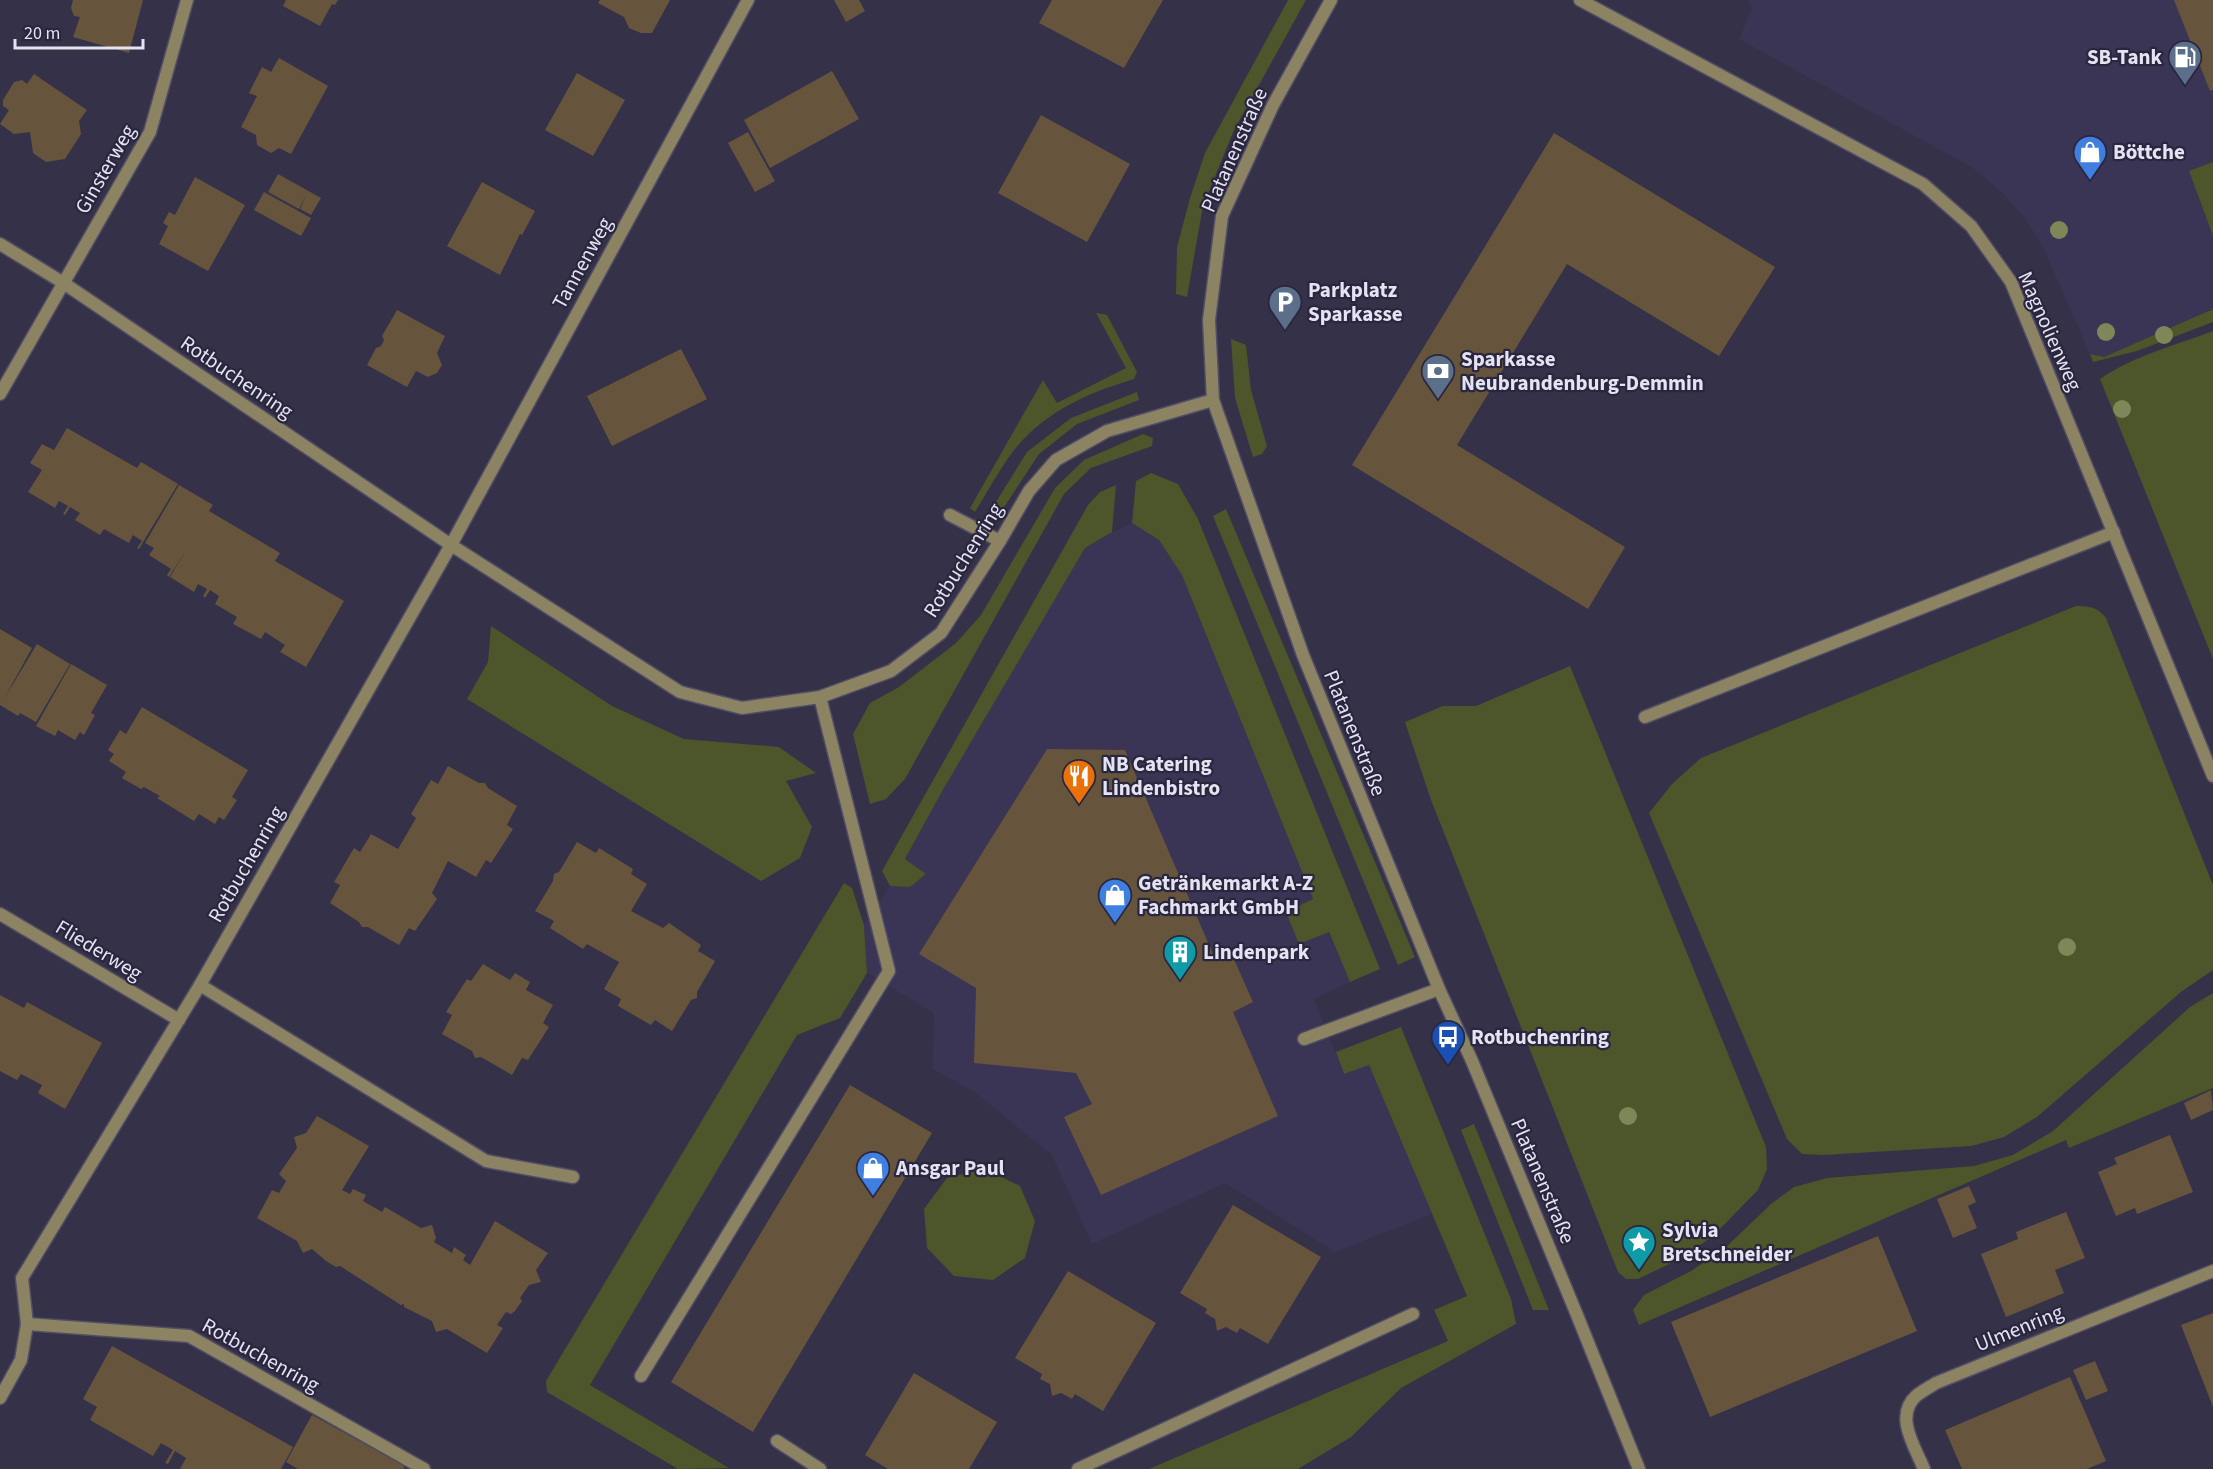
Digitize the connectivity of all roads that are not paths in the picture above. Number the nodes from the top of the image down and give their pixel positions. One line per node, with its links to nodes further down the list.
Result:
1 (187, 0): 6 (street, Ginsterweg)
2 (748, 0): 12 (street, Tannenweg)
3 (1330, 0): 8 (street, Platanenstraße)
4 (1581, 0): 10 (street, Magnolienweg)
5 (0, 244): 6 (street, Rotbuchenring)
6 (62, 282): 7 (street); 12 (street, Rotbuchenring)
7 (0, 394)
8 (1213, 400): 11 (street, Rotbuchenring); 18 (street, Platanenstraße)
9 (950, 515): 11 (street)
10 (2114, 532): 14 (street); 15 (street, Magnolienweg)
11 (1000, 541): 13 (street, Rotbuchenring)
12 (451, 545): 13 (street, Rotbuchenring); 17 (street, Rotbuchenring)
13 (820, 698): 25 (street)
14 (1645, 717)
15 (2213, 776)
16 (0, 914): 19 (street, Fliederweg)
17 (200, 985): 19 (street, Rotbuchenring); 21 (street)
18 (1439, 989): 20 (street); 31 (street, Platanenstraße)
19 (179, 1020): 24 (street, Rotbuchenring)
20 (1304, 1039)
21 (573, 1177)
22 (2213, 1271): 32 (street, Ulmenring)
23 (1413, 1314): 30 (street)
24 (27, 1324): 26 (street, Rotbuchenring); 28 (street, Rotbuchenring)
25 (641, 1376)
26 (0, 1398)
27 (777, 1442): 29 (street)
28 (424, 1469)
29 (820, 1469)
30 (1078, 1469)
31 (1639, 1469)
32 (1924, 1469)

